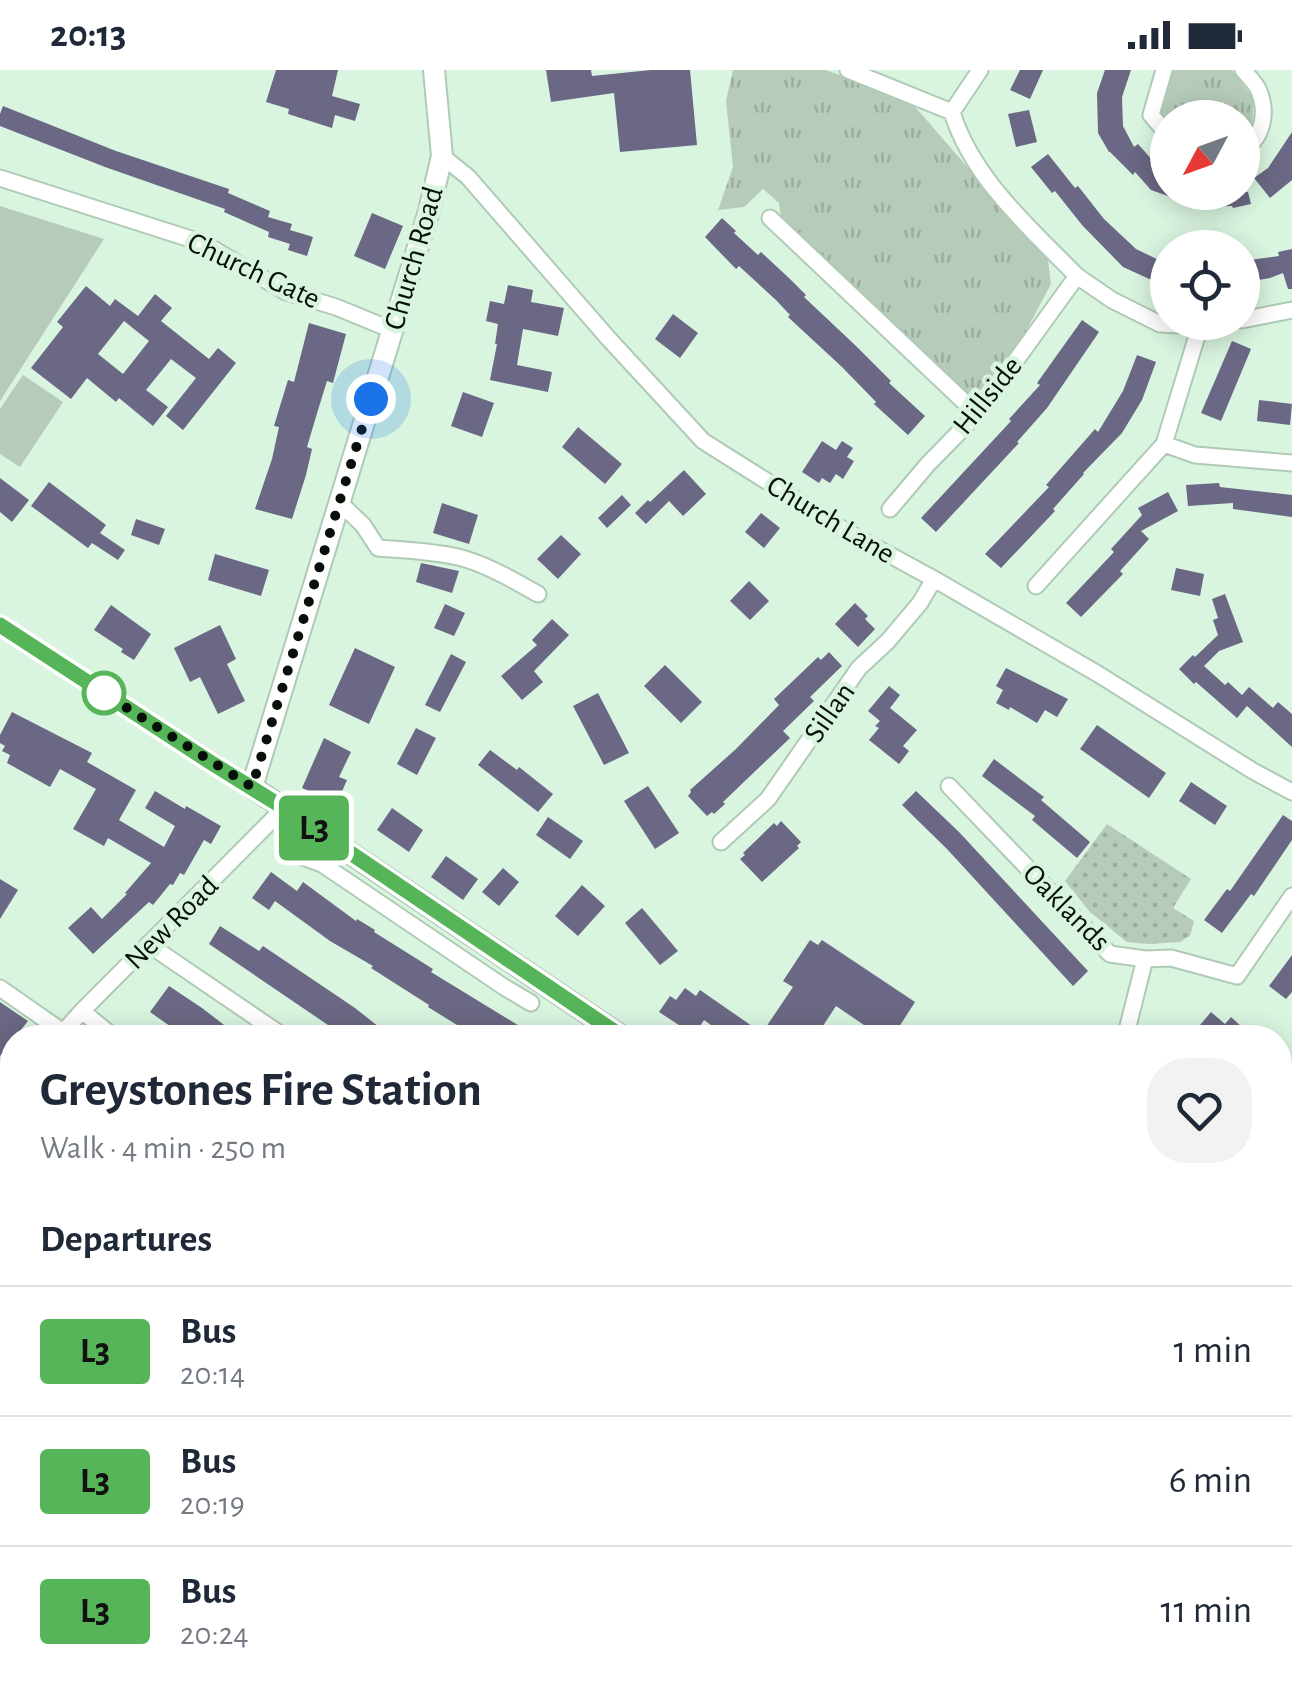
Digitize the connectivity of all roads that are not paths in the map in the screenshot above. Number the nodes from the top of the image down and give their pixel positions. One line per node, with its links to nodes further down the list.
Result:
1 (434, 70): 9 (main road, Church Road)
2 (848, 70): 7 (street)
3 (980, 70): 7 (street)
4 (1164, 70): 6 (street)
5 (1243, 70): 8 (street)
6 (1156, 100)
7 (952, 112): 12 (street)
8 (1260, 135)
9 (442, 156): 16 (main road, Church Road); 23 (street, Church Lane)
10 (0, 178): 16 (street, Church Gate)
11 (770, 218): 18 (street)
12 (1077, 276): 15 (street); 18 (street, Hillside)
13 (1292, 310): 14 (street)
14 (1260, 316)
15 (1150, 319)
16 (392, 330): 21 (main road, Church Road)
17 (1196, 340): 19 (street)
18 (976, 414): 22 (street, Hillside)
19 (1164, 444): 20 (street); 24 (street)
20 (1292, 463)
21 (340, 502): 25 (street); 28 (main road, Church Road)
22 (890, 509)
23 (934, 579): 29 (street, Church Lane); 31 (street, Sillan)
24 (1036, 586)
25 (538, 594)
26 (0, 625): 28 (street)
27 (949, 786): 35 (street, Oaklands)
28 (252, 787): 30 (main road)
29 (1292, 792)
30 (284, 808): 34 (street, New Road); 36 (main road)
31 (721, 842)
32 (290, 852): 38 (street)
33 (1292, 896): 35 (street, Oaklands)
34 (148, 944): 40 (street, New Road); 44 (street)
35 (1146, 959): 46 (street)
36 (516, 966): 38 (street); 45 (main road)
37 (0, 988): 41 (street)
38 (504, 988): 39 (street)
39 (531, 1003)
40 (82, 1011): 42 (street, New Road); 43 (street)
41 (48, 1025)
42 (70, 1025)
43 (99, 1025)
44 (267, 1025)
45 (604, 1025)
46 (1128, 1025)

